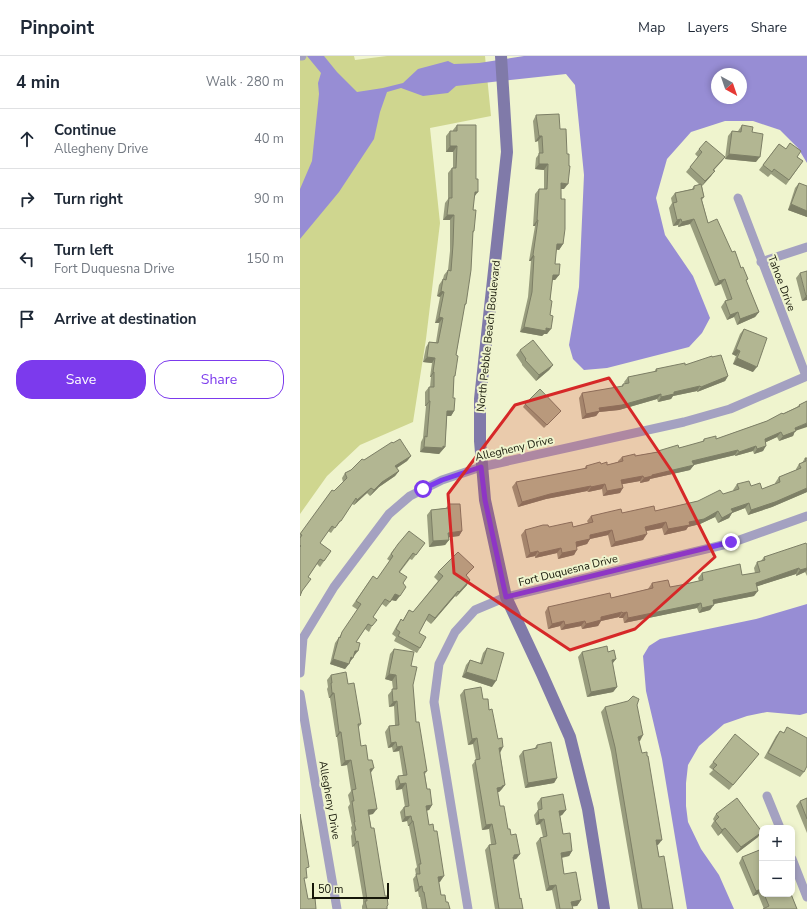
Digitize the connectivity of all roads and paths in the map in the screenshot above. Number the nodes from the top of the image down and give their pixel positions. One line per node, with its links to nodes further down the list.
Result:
1 (501, 56): 6 (street, North Pebble Beach Boulevard)
2 (738, 198): 4 (street, Tahoe Drive)
3 (807, 247): 4 (street)
4 (761, 262): 5 (street, Tahoe Drive)
5 (806, 376): 6 (street, Allegheny Drive)
6 (481, 467): 8 (street, North Pebble Beach Boulevard); 9 (street, Allegheny Drive)
7 (807, 516): 8 (street, Fort Duquesna Drive)
8 (506, 597): 16 (street, Fort Duquesna Drive); 17 (street, North Pebble Beach Boulevard)
9 (300, 673)
10 (300, 694): 15 (street, Allegheny Drive)
11 (767, 796): 12 (street)
12 (779, 825)
13 (793, 861): 14 (street)
14 (807, 896)
15 (336, 909)
16 (468, 909)
17 (604, 909)

